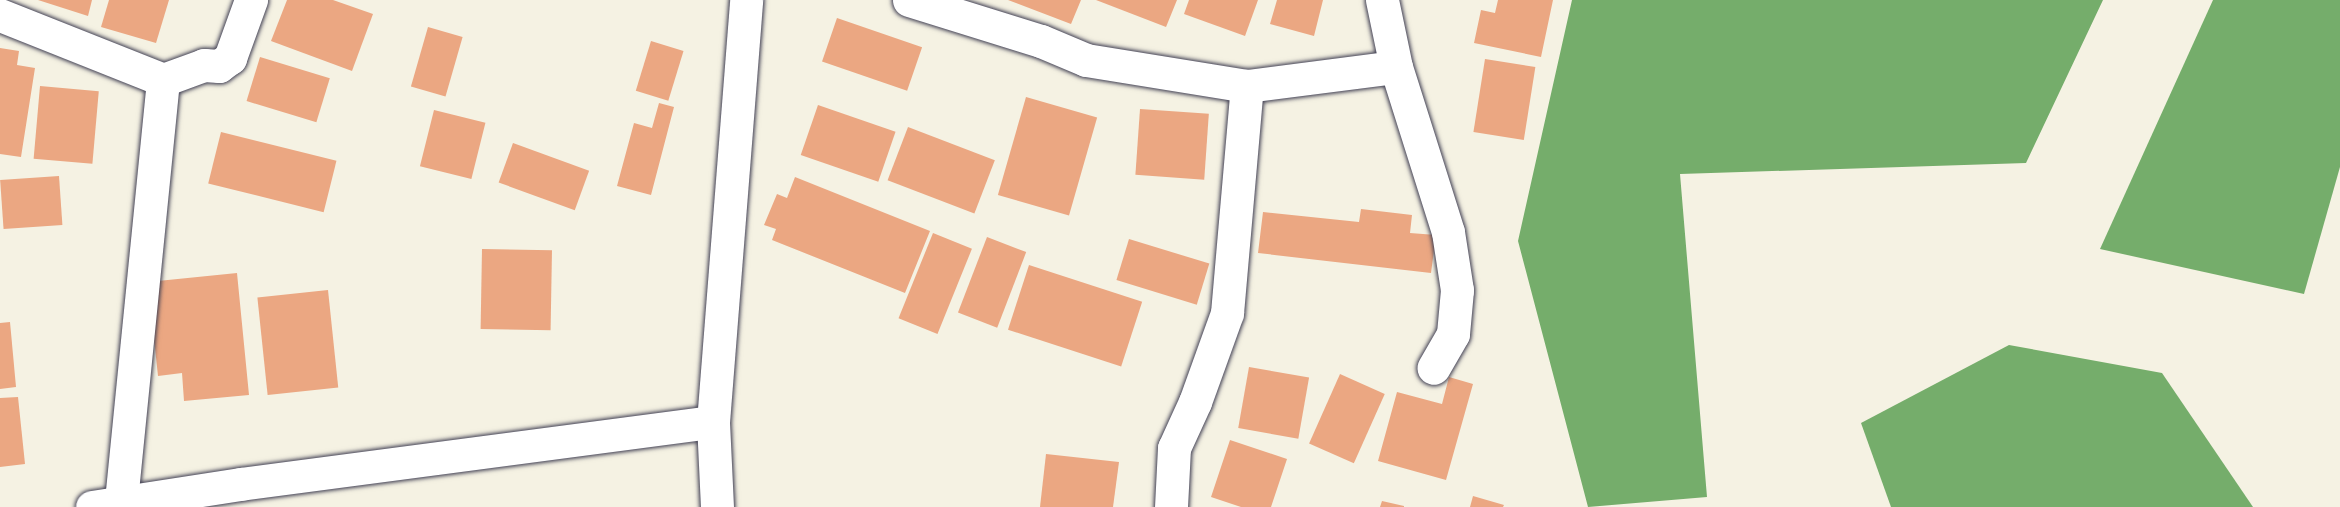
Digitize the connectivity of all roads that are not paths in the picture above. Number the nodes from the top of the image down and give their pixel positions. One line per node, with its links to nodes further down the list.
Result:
1 (251, 0): 7 (street)
2 (746, 0): 10 (street)
3 (909, 0): 8 (street)
4 (1382, 0): 6 (street)
5 (0, 15): 7 (street)
6 (1396, 67): 8 (street); 9 (street)
7 (163, 80): 11 (street)
8 (1247, 86): 13 (street)
9 (1433, 368)
10 (713, 422): 11 (street); 12 (street)
11 (107, 504)
12 (717, 507)
13 (1170, 507)

